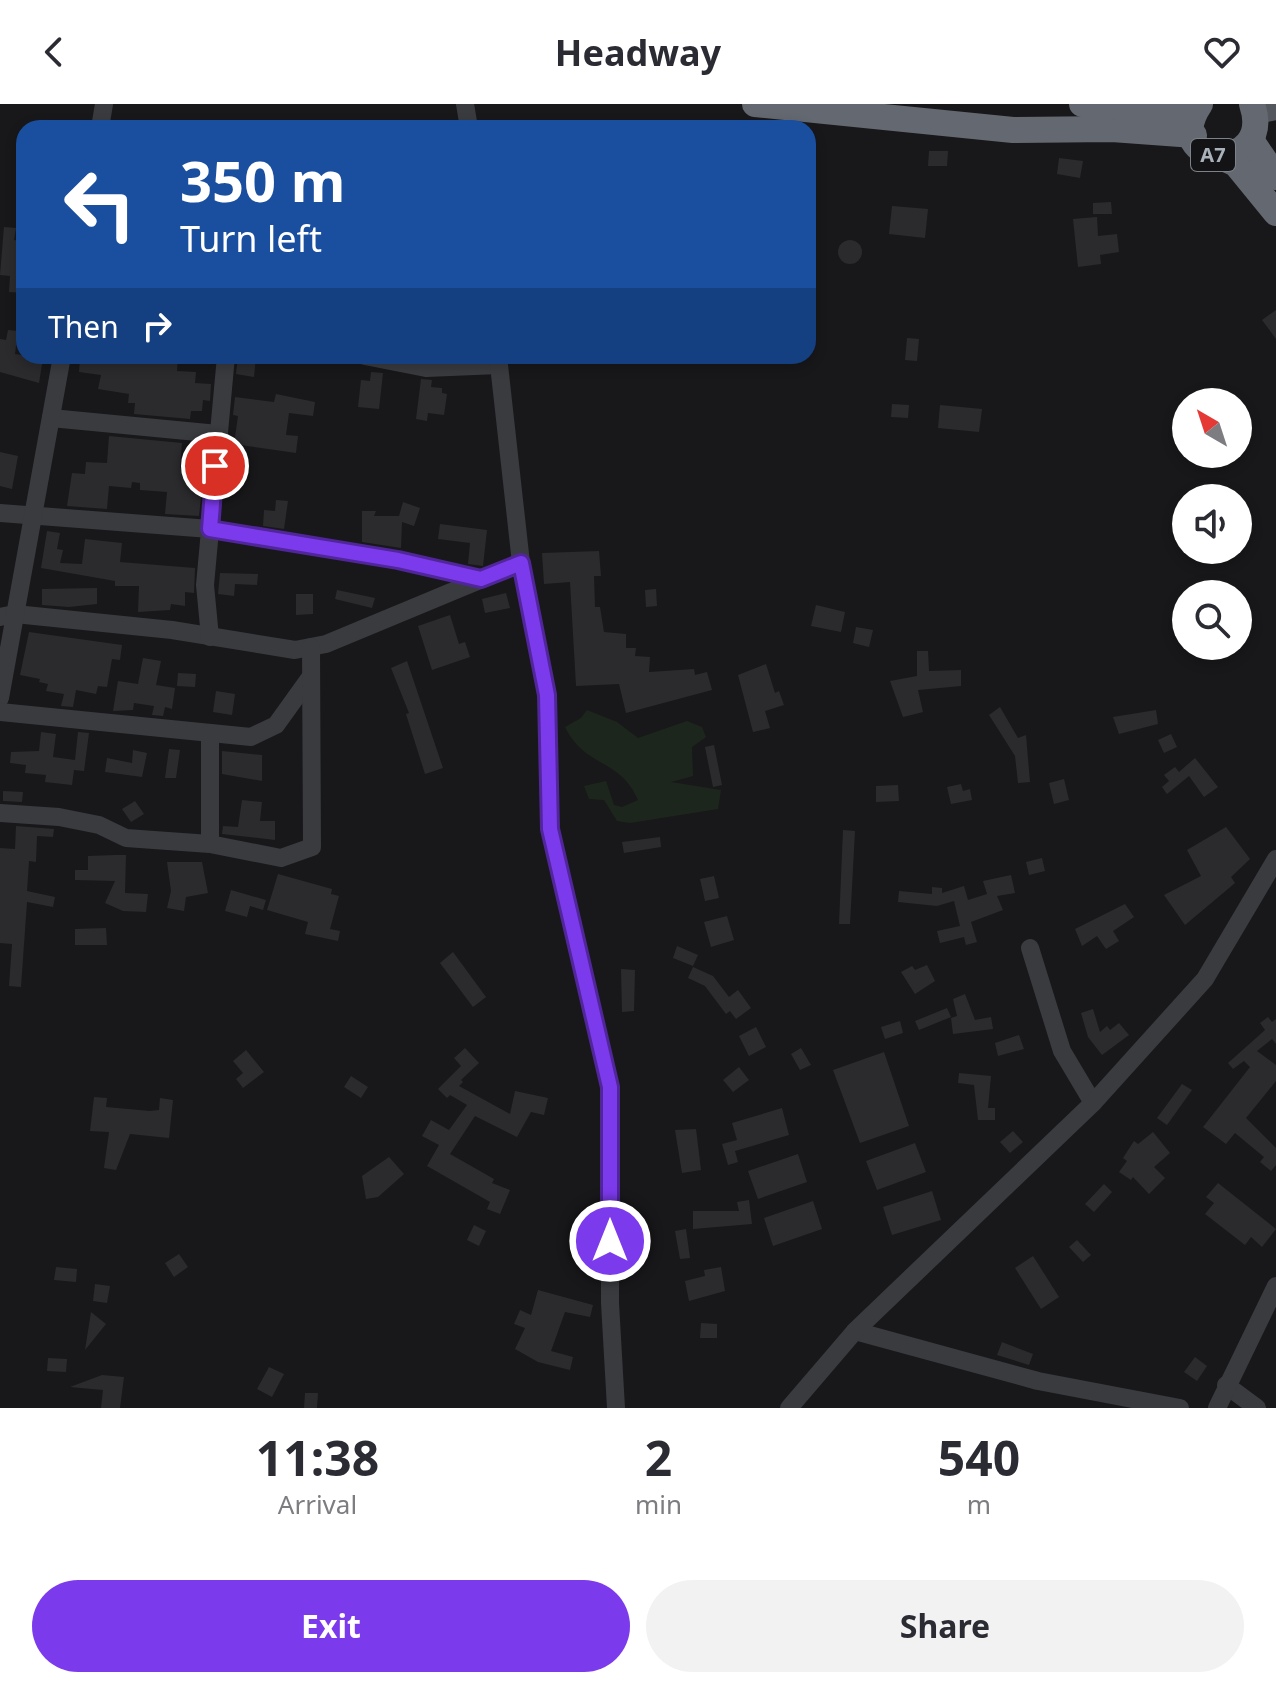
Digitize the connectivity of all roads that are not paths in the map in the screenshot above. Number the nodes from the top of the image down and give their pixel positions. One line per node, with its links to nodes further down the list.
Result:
1 (755, 104): 4 (highway)
2 (1082, 104): 4 (highway)
3 (1262, 108): 5 (highway, A7)
4 (1195, 114): 6 (highway, A7)
5 (1253, 143): 6 (highway, A7); 7 (highway, A7)
6 (1223, 158): 8 (highway, A7)
7 (1276, 177)
8 (1276, 213)
9 (61, 364): 14 (street)
10 (225, 364): 15 (street)
11 (406, 364): 12 (street)
12 (462, 364)
13 (498, 364): 19 (street)
14 (51, 418): 15 (street); 17 (street)
15 (218, 434): 18 (street)
16 (0, 513): 17 (street)
17 (33, 518): 18 (street); 21 (street)
18 (210, 529): 20 (street); 22 (street)
19 (521, 563): 20 (street); 37 (street)
20 (481, 579): 23 (street)
21 (8, 616): 22 (street); 25 (street)
22 (210, 637): 23 (street)
23 (311, 647): 24 (street)
24 (311, 675): 27 (street); 29 (street)
25 (0, 698)
26 (0, 712): 27 (street)
27 (210, 733): 29 (street)
28 (0, 813): 29 (street)
29 (210, 844)
30 (1276, 859): 32 (street)
31 (1030, 948): 32 (street)
32 (1093, 1103): 34 (street)
33 (1276, 1286): 35 (street)
34 (855, 1331): 36 (street); 38 (street)
35 (1226, 1385): 40 (street); 41 (street)
36 (1091, 1400): 39 (street)
37 (616, 1408)
38 (789, 1408)
39 (1180, 1408)
40 (1217, 1408)
41 (1257, 1408)

